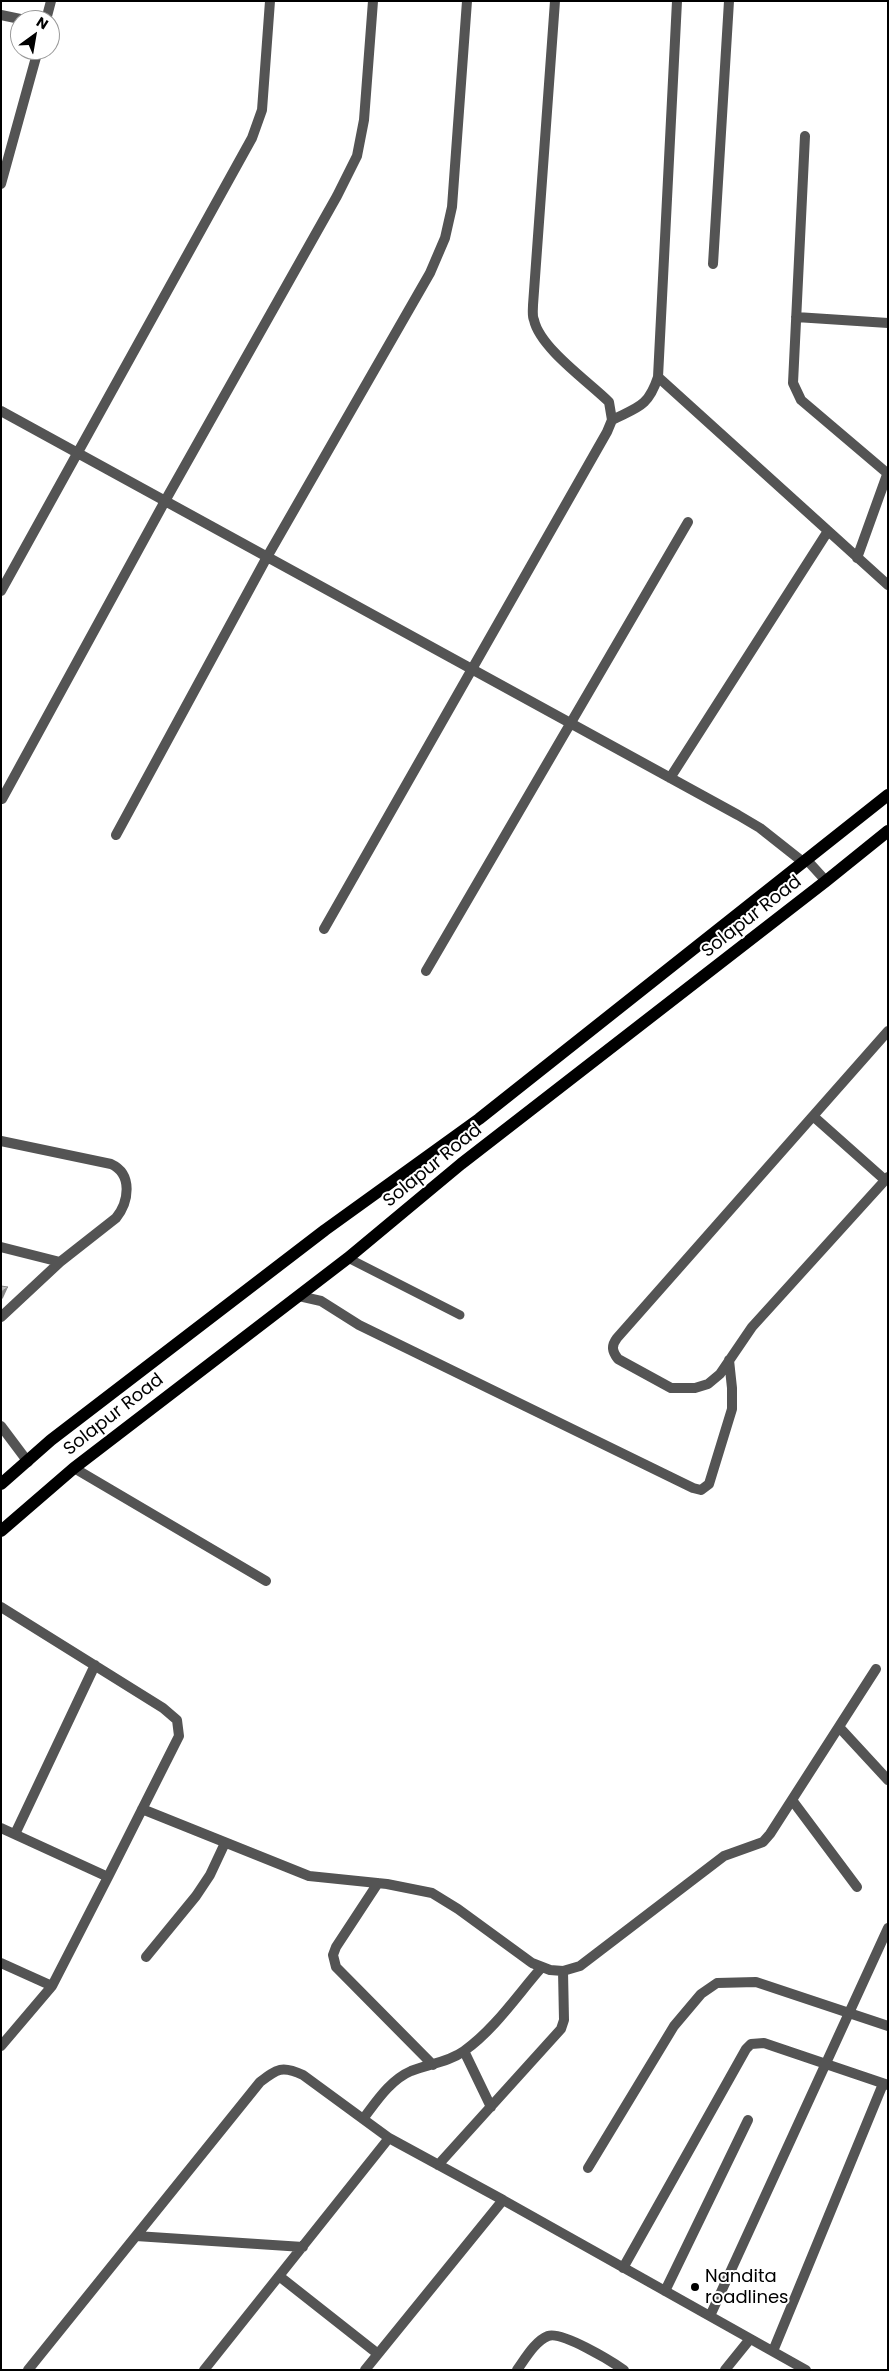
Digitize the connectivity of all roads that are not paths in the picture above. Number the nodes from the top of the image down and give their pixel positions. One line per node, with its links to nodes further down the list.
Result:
1 (270, 1): 16 (street)
2 (373, 1): 18 (street)
3 (467, 1): 21 (street)
4 (555, 1): 15 (street)
5 (677, 1): 13 (street)
6 (729, 1): 10 (street)
7 (35, 60): 9 (street)
8 (805, 136): 11 (street)
9 (1, 184)
10 (713, 264)
11 (796, 317): 12 (street); 17 (street)
12 (888, 323)
13 (658, 377): 15 (street); 20 (street)
14 (1, 411): 16 (street)
15 (612, 420): 25 (street)
16 (79, 454): 18 (street); 24 (street)
17 (888, 473): 22 (street)
18 (165, 501): 21 (street); 29 (street)
19 (688, 522): 26 (street)
20 (828, 531): 22 (street); 27 (street)
21 (268, 557): 25 (street); 31 (street)
22 (857, 558): 23 (street)
23 (888, 585)
24 (1, 591)
25 (473, 670): 26 (street); 34 (street)
26 (570, 723): 27 (street); 35 (street)
27 (670, 778): 32 (street)
28 (888, 795): 32 (main road, Solapur Road)
29 (2, 799)
30 (888, 830): 33 (main road, Solapur Road)
31 (116, 835)
32 (803, 862): 33 (street); 48 (main road, Solapur Road)
33 (826, 881): 41 (main road, Solapur Road)
34 (324, 929)
35 (426, 971)
36 (888, 1032): 37 (street)
37 (813, 1116): 39 (street); 46 (street)
38 (1, 1141): 42 (street)
39 (886, 1178): 46 (street)
40 (1, 1247): 42 (street)
41 (348, 1258): 43 (main road, Solapur Road); 44 (lane)
42 (60, 1262): 45 (street)
43 (299, 1296): 46 (street); 49 (main road, Solapur Road)
44 (460, 1315)
45 (1, 1317)
46 (729, 1360)
47 (1, 1426): 48 (street)
48 (28, 1462): 50 (main road, Solapur Road)
49 (74, 1468): 51 (main road, Solapur Road); 52 (street)
50 (1, 1484)
51 (1, 1531)
52 (266, 1581)
53 (1, 1607): 54 (street)
54 (95, 1665): 59 (street); 61 (street)
55 (876, 1669): 56 (street)
56 (839, 1727): 57 (street); 58 (street)
57 (888, 1780)
58 (792, 1800): 65 (street); 72 (street)
59 (142, 1809): 62 (street); 63 (street)
60 (1, 1828): 61 (street)
61 (15, 1834): 63 (street)
62 (225, 1843): 64 (street); 69 (street)
63 (108, 1877): 73 (street)
64 (378, 1883): 71 (street); 79 (street)
65 (857, 1887)
66 (888, 1928): 67 (street)
67 (878, 1950): 68 (street); 74 (street)
68 (888, 1954)
69 (146, 1957)
70 (1, 1963): 73 (street)
71 (542, 1967): 72 (street); 77 (street)
72 (563, 1971): 81 (street)
73 (52, 1986): 76 (street)
74 (848, 2014): 75 (street); 78 (street); 86 (street)
75 (888, 2026)
76 (1, 2046)
77 (464, 2051): 79 (street); 81 (street)
78 (826, 2064): 80 (street); 90 (street); 93 (street)
79 (433, 2065): 82 (street)
80 (885, 2085): 95 (street)
81 (491, 2107): 85 (street)
82 (362, 2118): 84 (street); 88 (street)
83 (748, 2120): 92 (street)
84 (389, 2138): 85 (street); 89 (street)
85 (438, 2165): 87 (street)
86 (588, 2168)
87 (503, 2200): 90 (street); 96 (street)
88 (136, 2236): 89 (street); 98 (street)
89 (303, 2247): 91 (street)
90 (623, 2268): 92 (street)
91 (279, 2276): 96 (street); 99 (street)
92 (665, 2291): 93 (street)
93 (710, 2316): 94 (street)
94 (750, 2339): 95 (street); 102 (street)
95 (773, 2351): 103 (street)
96 (378, 2354): 100 (street)
97 (619, 2368): 101 (street)
98 (28, 2370)
99 (204, 2370)
100 (365, 2370)
101 (517, 2370)
102 (725, 2370)
103 (806, 2370)

